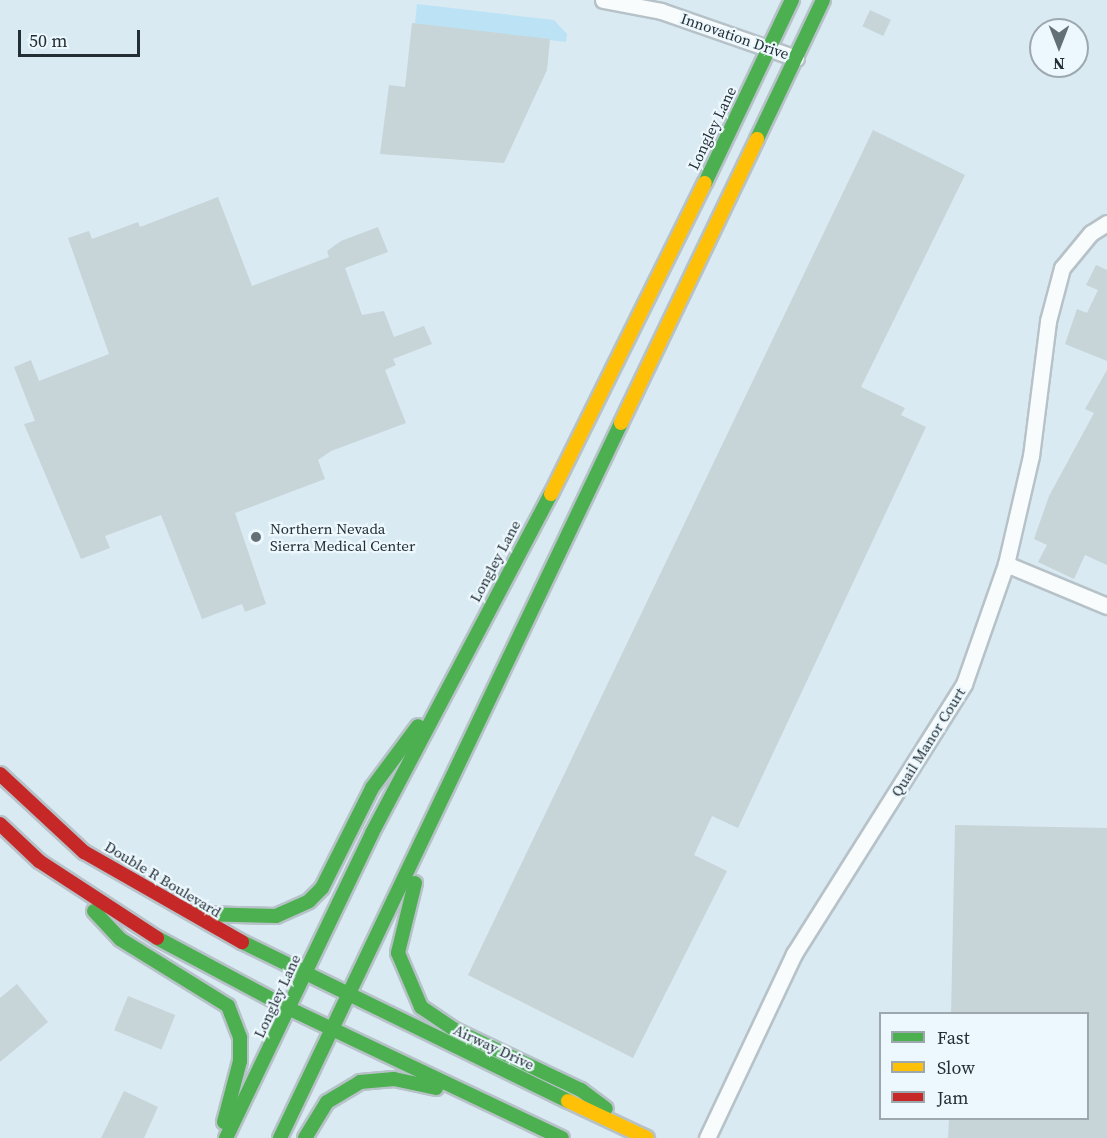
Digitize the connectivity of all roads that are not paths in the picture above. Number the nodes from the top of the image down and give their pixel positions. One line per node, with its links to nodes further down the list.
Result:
1 (603, 0): 4 (street, Innovation Drive)
2 (792, 0): 4 (main road, Longley Lane)
3 (823, 0): 5 (main road)
4 (769, 48): 5 (street, Innovation Drive); 9 (main road, Longley Lane)
5 (796, 58): 11 (main road)
6 (1107, 223): 7 (street, Quail Manor Court)
7 (1006, 564): 8 (street); 28 (street, Quail Manor Court)
8 (1107, 606)
9 (437, 706): 14 (main road); 15 (main road, Longley Lane)
10 (0, 774): 14 (main road, Double R Boulevard)
11 (435, 817): 17 (main road); 21 (main road)
12 (0, 824): 13 (main road)
13 (71, 886): 18 (main road); 22 (main road)
14 (167, 903): 15 (main road, Double R Boulevard)
15 (304, 976): 16 (main road, Double R Boulevard); 18 (main road, Longley Lane)
16 (326, 987): 17 (main road, Airway Drive)
17 (347, 997): 19 (main road); 21 (main road, Airway Drive)
18 (290, 1009): 19 (main road); 23 (main road, Longley Lane)
19 (331, 1029): 20 (main road); 24 (main road)
20 (500, 1108): 25 (main road); 26 (main road)
21 (623, 1126): 27 (main road, Airway Drive)
22 (219, 1138)
23 (226, 1138)
24 (280, 1138)
25 (305, 1138)
26 (562, 1138)
27 (647, 1138)
28 (708, 1138)

